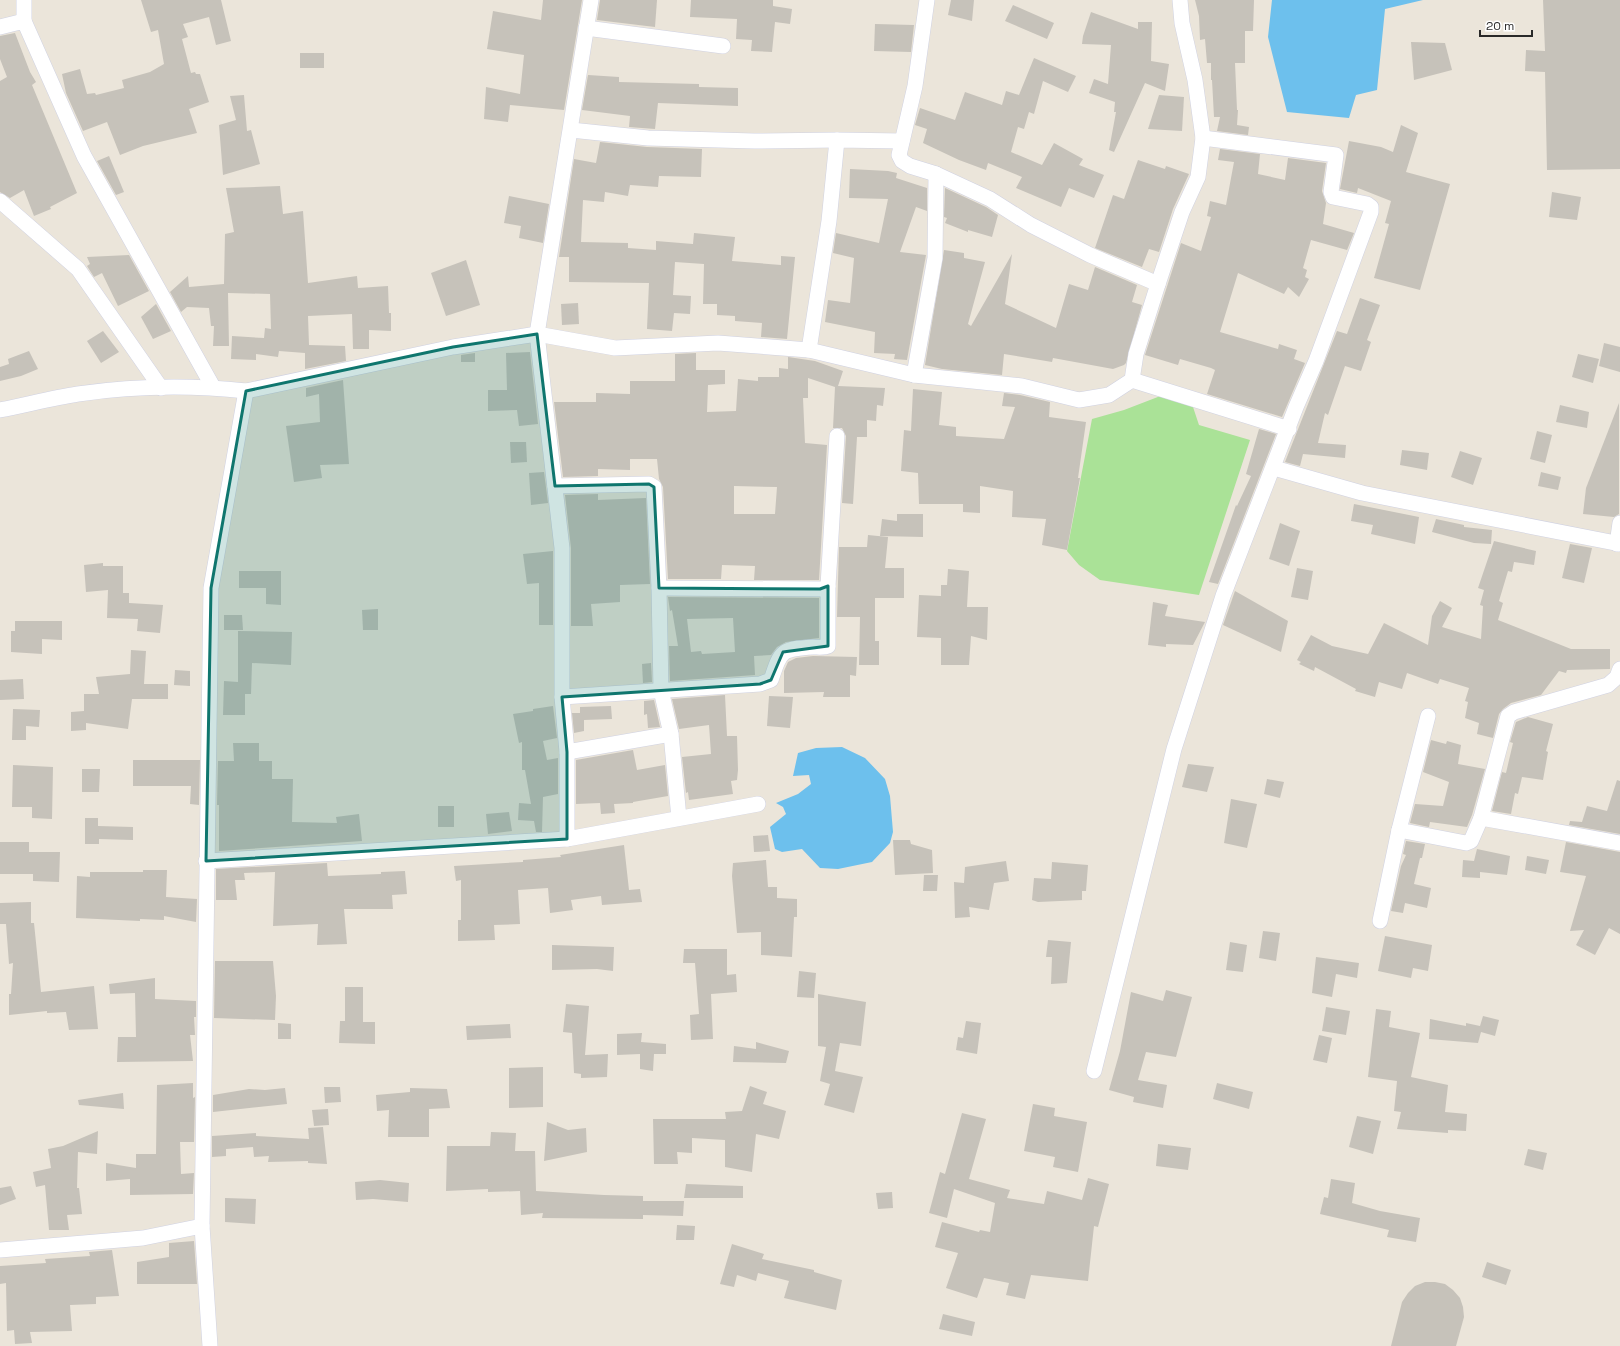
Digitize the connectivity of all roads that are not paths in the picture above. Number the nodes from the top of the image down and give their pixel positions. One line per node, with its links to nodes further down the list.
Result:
1 (24, 0): 5 (street)
2 (591, 0): 7 (street)
3 (927, 0): 12 (street)
4 (1180, 0): 10 (street)
5 (24, 21): 6 (street); 20 (street)
6 (0, 27)
7 (586, 28): 8 (street); 9 (street)
8 (723, 46)
9 (571, 130): 11 (street); 16 (street)
10 (1203, 138): 15 (street); 24 (street)
11 (837, 140): 12 (street); 17 (street)
12 (902, 141): 13 (street)
13 (936, 174): 15 (street); 18 (street)
14 (0, 201): 21 (street)
15 (1158, 284): 19 (street)
16 (537, 334): 17 (street); 22 (street); 27 (street)
17 (809, 350): 18 (street)
18 (914, 375): 19 (street)
19 (1132, 380): 24 (street)
20 (212, 387): 21 (street); 22 (street)
21 (160, 388): 23 (street)
22 (246, 391): 44 (street)
23 (0, 410)
24 (1289, 429): 26 (street)
25 (837, 436): 30 (street)
26 (1274, 468): 29 (street); 46 (street)
27 (555, 486): 31 (street); 34 (street)
28 (1620, 523): 29 (street)
29 (1619, 544)
30 (828, 586): 31 (street); 33 (street)
31 (660, 588): 33 (street)
32 (1620, 669): 40 (street)
33 (661, 690): 34 (street); 36 (street)
34 (562, 697): 37 (street)
35 (1428, 716): 41 (street)
36 (671, 734): 37 (street); 39 (street)
37 (566, 752): 42 (street)
38 (758, 804): 39 (street)
39 (679, 818): 42 (street)
40 (1481, 818): 41 (street); 43 (street)
41 (1399, 830): 45 (street)
42 (567, 840): 44 (street)
43 (1620, 843)
44 (206, 861): 47 (street)
45 (1380, 921)
46 (1094, 1071)
47 (202, 1226): 48 (street); 49 (street)
48 (0, 1250)
49 (210, 1346)

